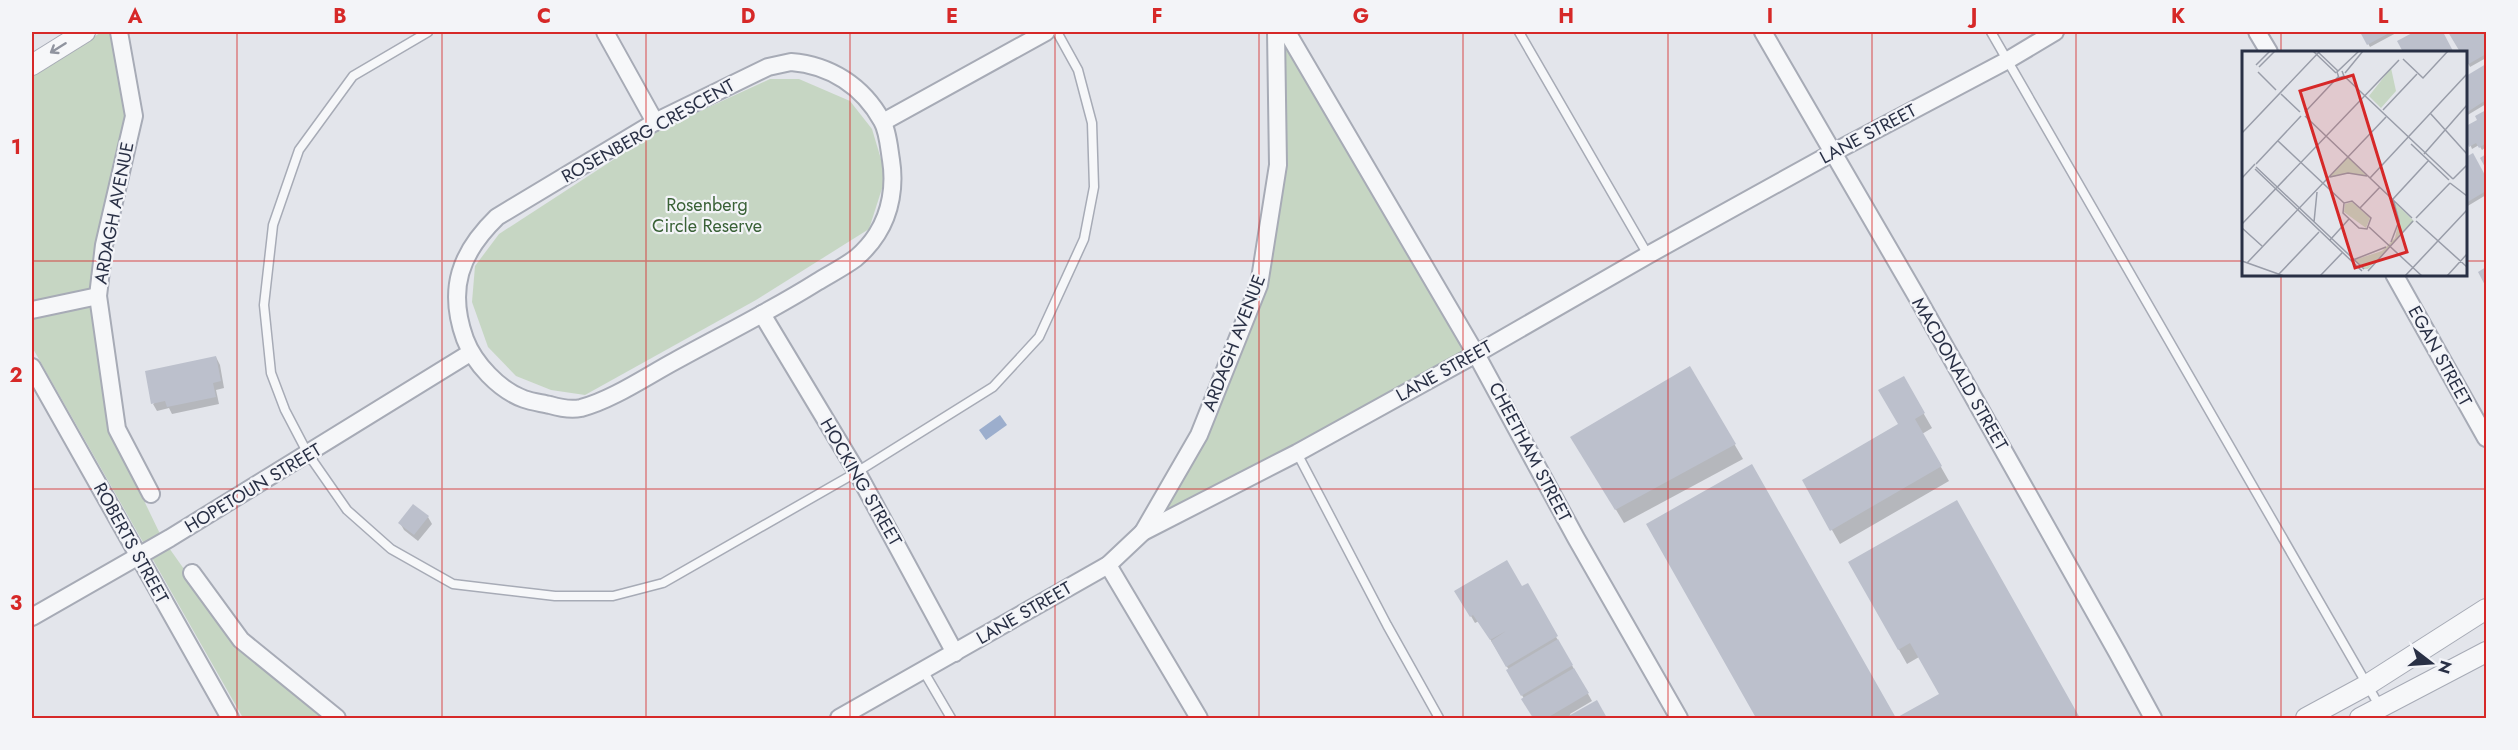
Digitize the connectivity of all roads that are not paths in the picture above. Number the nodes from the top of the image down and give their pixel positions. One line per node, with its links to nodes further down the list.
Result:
1 (85, 32): 16 (street, one-way to 16)
2 (119, 32): 22 (street, ARDAGH AVENUE)
3 (428, 32): 30 (lane)
4 (604, 32): 17 (street)
5 (1046, 32): 18 (street)
6 (1057, 32): 31 (lane)
7 (1276, 32): 33 (street, ARDAGH AVENUE)
8 (1287, 32): 26 (street, CHEETHAM STREET)
9 (1519, 32): 20 (lane)
10 (1763, 32): 19 (street, MACDONALD STREET)
11 (1991, 32): 15 (lane)
12 (2055, 32): 15 (street, LANE STREET)
13 (2257, 32): 14 (street)
14 (2268, 51)
15 (2008, 60): 19 (street, LANE STREET); 42 (lane)
16 (32, 64)
17 (655, 122): 18 (street, ROSENBERG CRESCENT); 25 (street, ROSENBERG CRESCENT)
18 (883, 122): 24 (street, ROSENBERG CRESCENT)
19 (1834, 152): 20 (street, LANE STREET); 51 (street, MACDONALD STREET)
20 (1648, 255): 26 (street, LANE STREET)
21 (2395, 276): 28 (street, EGAN STREET)
22 (98, 296): 23 (street); 32 (street, ARDAGH AVENUE)
23 (32, 310)
24 (762, 314): 25 (street, ROSENBERG CRESCENT); 31 (street, HOCKING STREET)
25 (470, 353): 30 (street, HOPETOUN STREET)
26 (1476, 354): 29 (street, LANE STREET); 50 (street, CHEETHAM STREET)
27 (32, 367): 34 (street, ROBERTS STREET)
28 (2487, 438)
29 (1297, 453): 33 (street, LANE STREET); 49 (lane)
30 (308, 454): 31 (lane); 34 (street, HOPETOUN STREET)
31 (857, 472): 40 (street, HOCKING STREET)
32 (152, 494)
33 (1143, 532): 35 (street, LANE STREET)
34 (139, 556): 38 (street, HOPETOUN STREET); 44 (street, ROBERTS STREET)
35 (1108, 565): 40 (street, LANE STREET); 48 (street)
36 (192, 573): 45 (street)
37 (2487, 609): 42 (street)
38 (32, 617)
39 (2487, 652): 43 (street)
40 (955, 653): 41 (street, LANE STREET)
41 (924, 672): 46 (street, LANE STREET); 47 (lane)
42 (2367, 685): 43 (lane); 52 (street)
43 (2380, 708): 53 (street)
44 (230, 718)
45 (338, 718)
46 (839, 718)
47 (951, 718)
48 (1199, 718)
49 (1439, 718)
50 (1679, 718)
51 (2153, 718)
52 (2306, 718)
53 (2360, 718)

